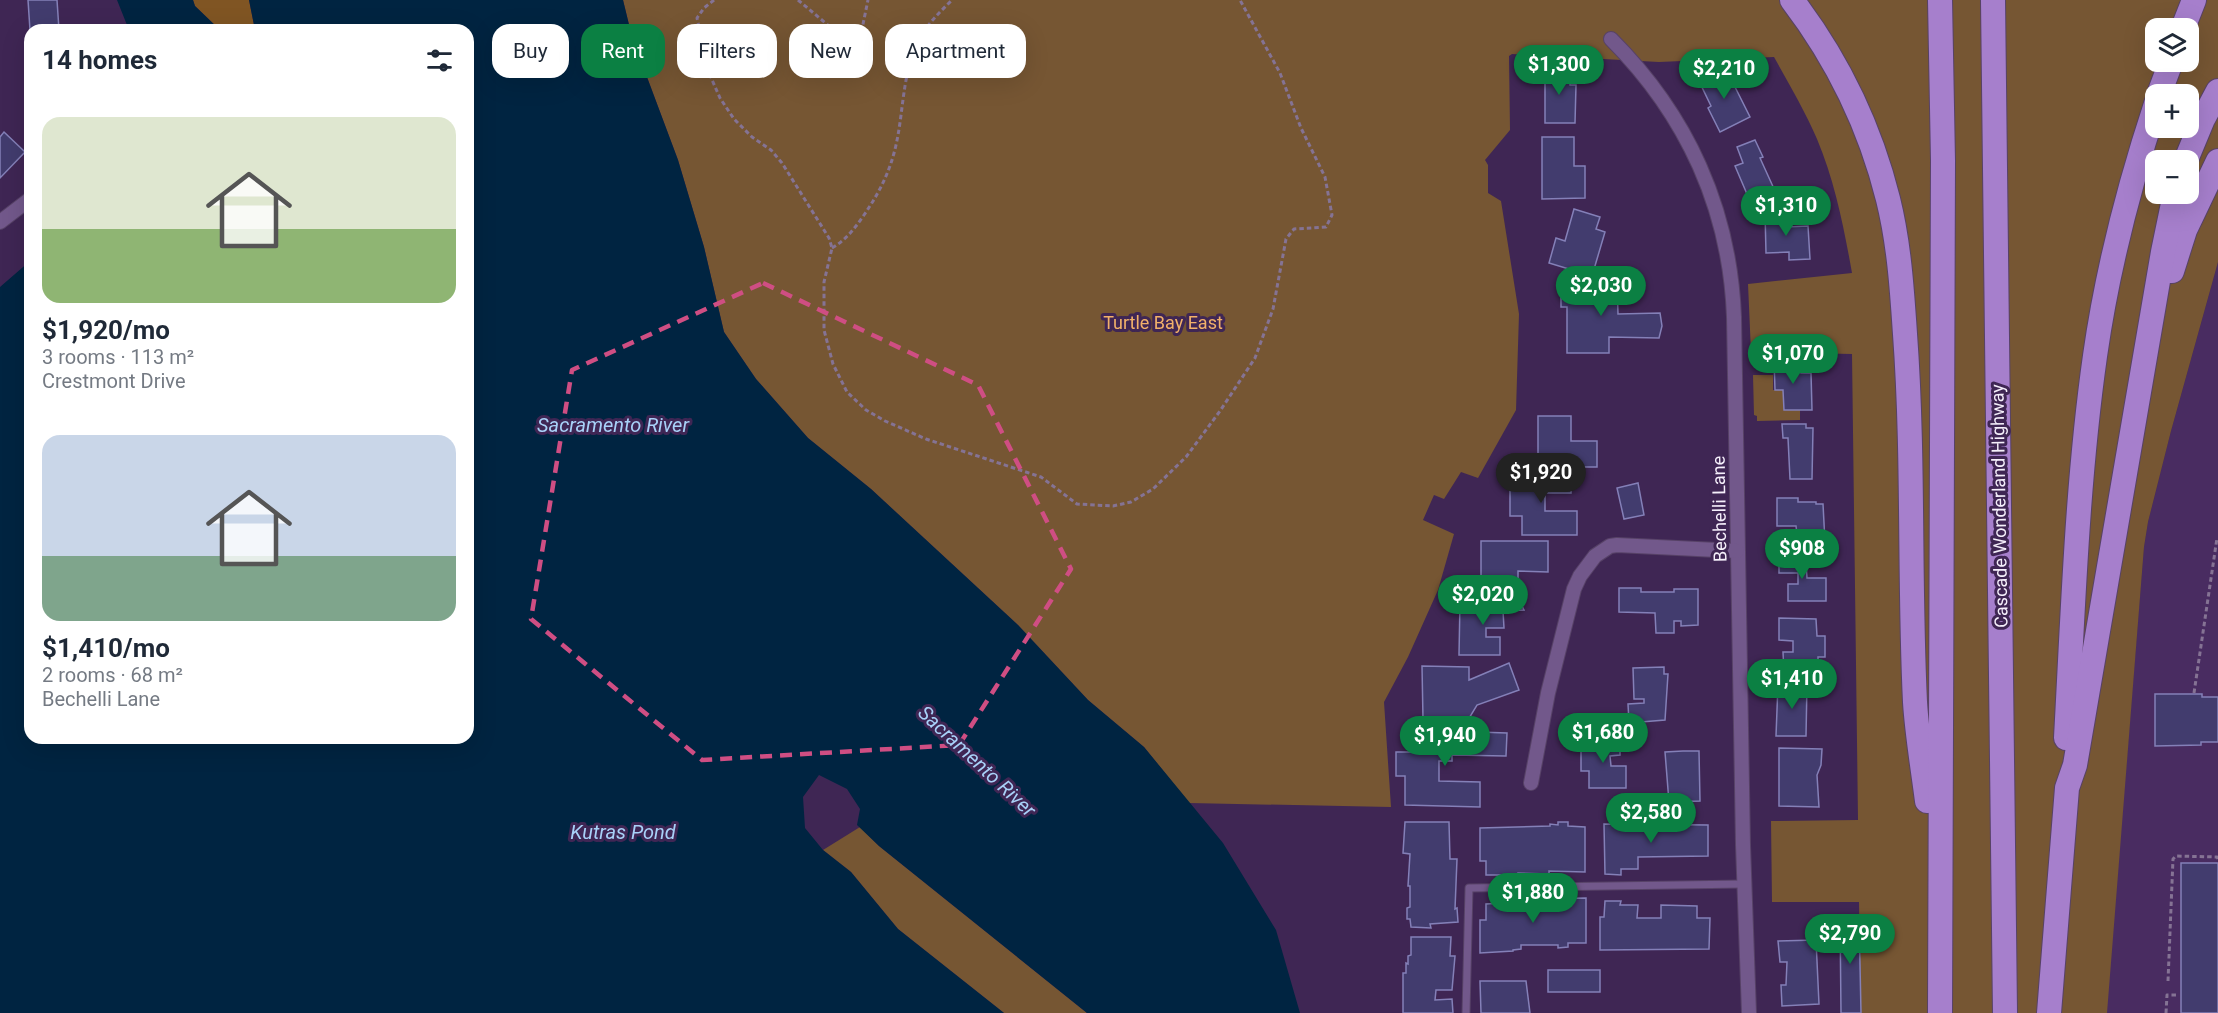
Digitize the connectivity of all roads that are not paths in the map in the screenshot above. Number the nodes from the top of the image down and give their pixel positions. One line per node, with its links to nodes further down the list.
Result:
1 (1792, 0): 19 (highway)
2 (1940, 0): 19 (highway)
3 (1993, 0): 23 (highway, Cascade Wonderland Highway)
4 (2194, 0): 5 (highway)
5 (2187, 18)
6 (1611, 39): 15 (street, Bechelli Lane)
7 (2218, 92): 9 (highway)
8 (2145, 138): 17 (highway)
9 (2190, 150)
10 (2218, 161): 14 (highway)
11 (24, 204): 13 (street)
12 (2173, 204): 14 (highway)
13 (0, 222)
14 (2139, 393): 17 (highway)
15 (1737, 550): 16 (street); 18 (street, Bechelli Lane)
16 (1531, 783)
17 (2067, 788): 24 (highway)
18 (1744, 884): 20 (lane); 21 (street, Bechelli Lane)
19 (1940, 902): 22 (highway)
20 (1466, 1013)
21 (1749, 1013)
22 (1940, 1013)
23 (2005, 1013)
24 (2049, 1013)

